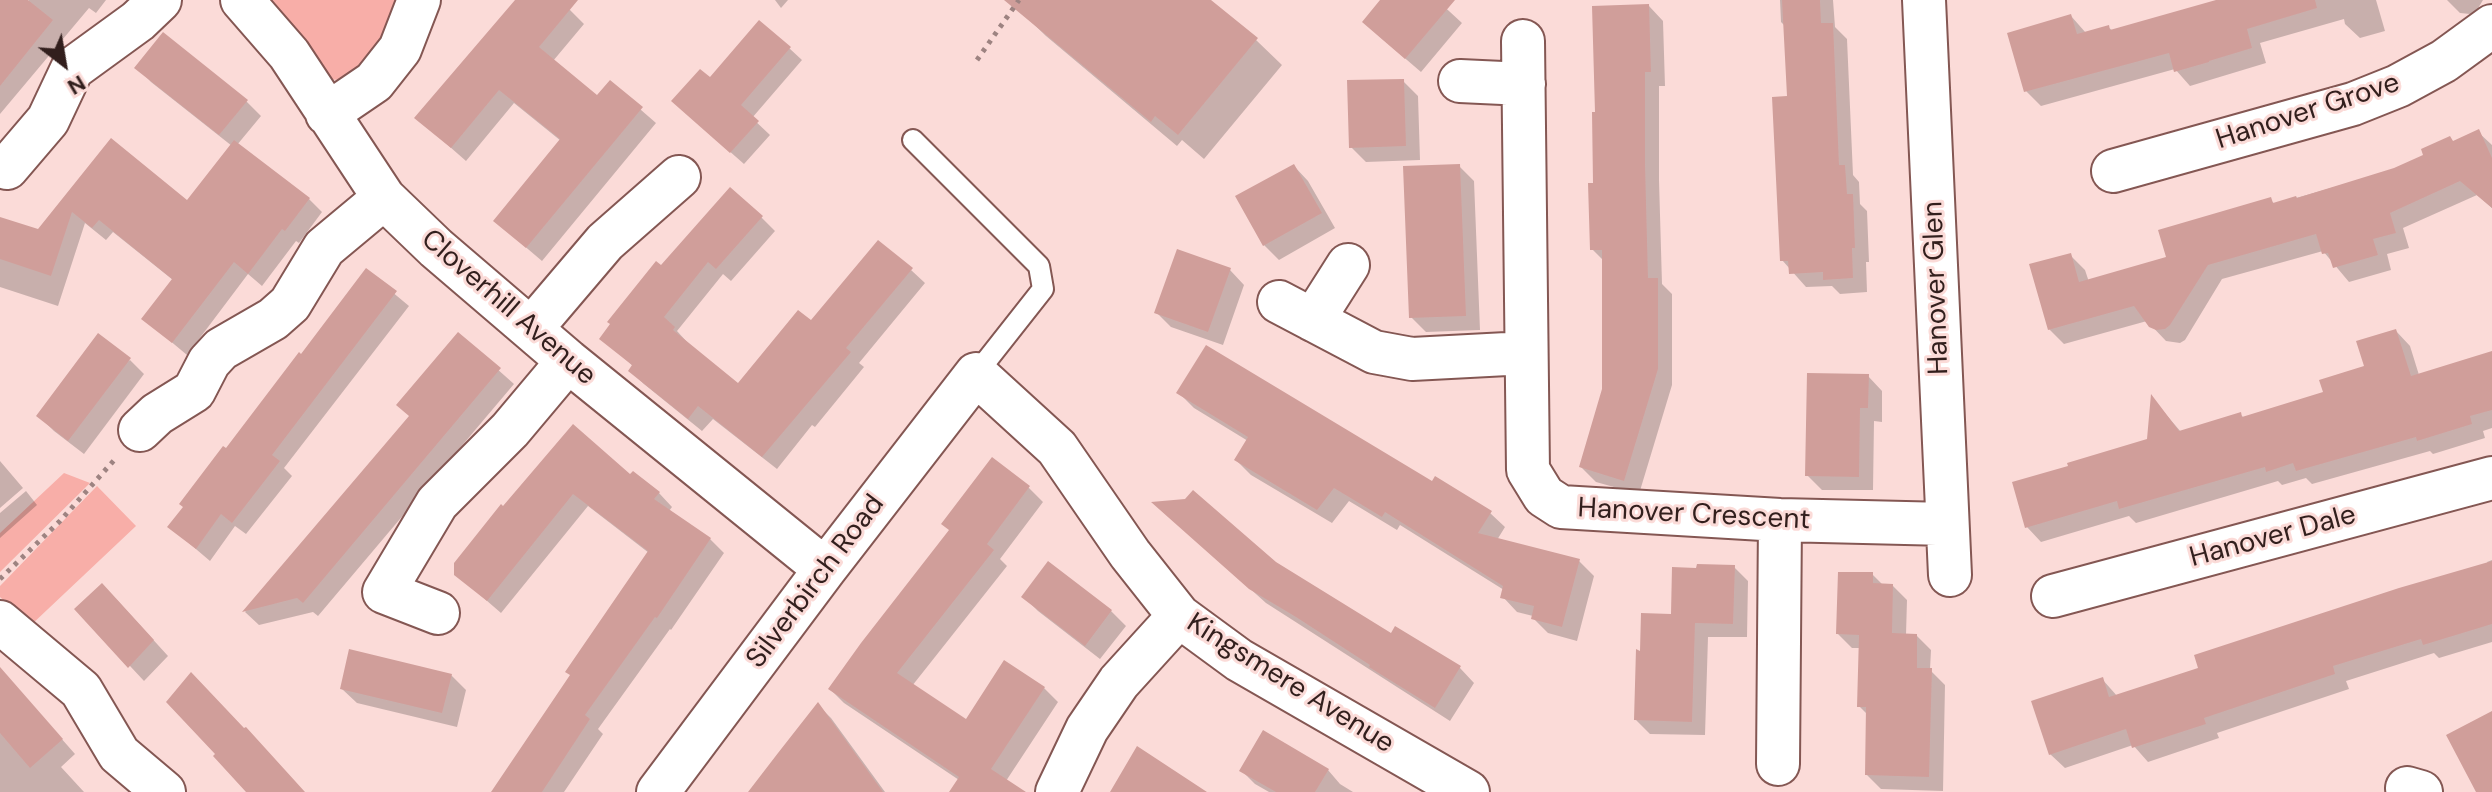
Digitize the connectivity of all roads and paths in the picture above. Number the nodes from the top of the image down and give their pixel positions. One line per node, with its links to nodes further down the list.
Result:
1 (160, 0): 13 (street)
2 (242, 0): 11 (street, Cloverhill Avenue)
3 (419, 0): 11 (street)
4 (1019, 0): 8 (path)
5 (1924, 0): 25 (street, Hanover Glen)
6 (2492, 26): 14 (street, Hanover Grove)
7 (1523, 41): 10 (street, Hanover Crescent)
8 (977, 60)
9 (1460, 81): 10 (street)
10 (1524, 84): 19 (street, Hanover Crescent)
11 (327, 114): 16 (street, Cloverhill Avenue)
12 (913, 140): 21 (lane)
13 (7, 168)
14 (2113, 171)
15 (679, 177): 18 (street)
16 (384, 198): 18 (street, Cloverhill Avenue); 22 (street)
17 (1348, 265): 19 (street)
18 (531, 329): 20 (street, Cloverhill Avenue)
19 (1526, 353): 24 (street, Hanover Crescent)
20 (568, 361): 26 (street, Cloverhill Avenue); 30 (street)
21 (976, 374): 26 (street, Silverbirch Road); 31 (street, Kingsmere Avenue)
22 (140, 430): 28 (path)
23 (2492, 478): 29 (street, Hanover Dale)
24 (1780, 520): 25 (street, Hanover Crescent); 33 (street)
25 (1947, 524): 27 (street, Hanover Glen)
26 (825, 569): 35 (street, Silverbirch Road)
27 (1950, 575)
28 (0, 579)
29 (2053, 596)
30 (438, 613)
31 (1179, 616): 36 (street); 37 (street, Kingsmere Avenue)
32 (0, 622): 34 (street)
33 (1778, 764)
34 (164, 792)
35 (658, 792)
36 (1057, 792)
37 (1468, 792)

